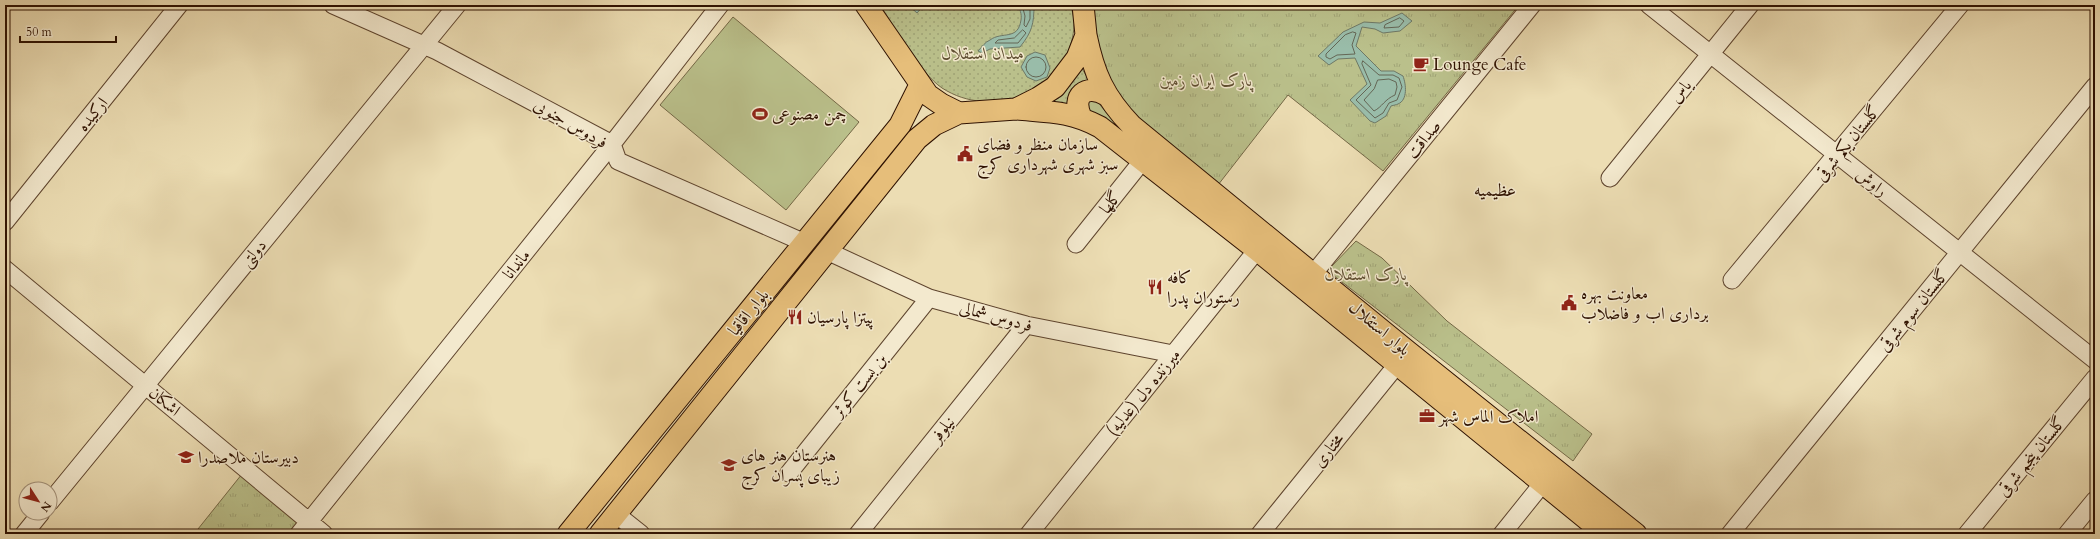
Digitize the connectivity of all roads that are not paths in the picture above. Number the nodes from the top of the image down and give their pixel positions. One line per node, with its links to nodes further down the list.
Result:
1 (179, 5): 24 (street, ارکیده)
2 (332, 5): 12 (street, فردوس جنوبی)
3 (457, 5): 12 (street, دولتی)
4 (720, 5): 20 (street, ماندانا)
5 (866, 5): 14 (main road)
6 (1083, 5): 11 (main road)
7 (1532, 5): 31 (street, صداقت)
8 (1649, 5): 13 (street, راوش)
9 (1750, 5): 13 (street, یاس)
10 (1960, 5): 21 (street, گلستان یکم شرقی)
11 (1086, 35): 16 (main road, بلوار استقلال); 17 (main road)
12 (425, 45): 20 (street, فردوس جنوبی); 39 (street, دولتی)
13 (1711, 54): 21 (street, راوش); 23 (street, یاس)
14 (920, 85): 18 (main road); 25 (main road, بلوار اقاقیا)
15 (2095, 86): 29 (street, گلستان سوم شرقی)
16 (1106, 95): 19 (main road); 31 (main road, بلوار استقلال)
17 (1016, 109): 18 (main road); 19 (main road, بلوار استقلال)
18 (959, 113): 27 (main road, بلوار اقاقیا)
19 (1081, 117): 22 (main road, بلوار استقلال)
20 (612, 144): 25 (street, فردوس جنوبی); 46 (street, ماندانا)
21 (1838, 155): 29 (street, راوش); 32 (street, گلستان یکم شرقی)
22 (1143, 160): 26 (street, گلها); 28 (main road, بلوار استقلال)
23 (1610, 178)
24 (5, 222)
25 (805, 243): 49 (main road, بلوار اقاقیا)
26 (1076, 244)
27 (828, 250): 33 (street, فردوس شمالی); 44 (main road, بلوار اقاقیا)
28 (1257, 250): 35 (street, میرزنده دل (عدلیه)); 37 (main road, بلوار استقلال)
29 (1960, 252): 36 (street, راوش); 58 (street, گلستان سوم شرقی)
30 (5, 269): 39 (street, اشکان)
31 (1314, 273): 41 (main road, بلوار استقلال)
32 (1732, 280)
33 (929, 298): 34 (street, فردوس شمالی); 40 (street, بن بست کوثر)
34 (1026, 325): 35 (street, فردوس شمالی); 52 (street, نیلوفر)
35 (1173, 354): 53 (street, میرزنده دل (عدلیه))
36 (2095, 360)
37 (1396, 366): 41 (main road, بلوار استقلال); 54 (street, مختاری)
38 (2095, 378): 59 (street, گلستان پنجم شرقی)
39 (145, 385): 42 (street, دولتی); 46 (street, اشکان)
40 (789, 473)
41 (1549, 476): 55 (street); 56 (main road, بلوار استقلال); 57 (main road, بلوار استقلال)
42 (58, 492)
43 (2095, 500): 60 (street)
44 (616, 514): 50 (main road, بلوار اقاقیا); 51 (street)
45 (35, 521): 47 (street)
46 (304, 528): 48 (street, اشکان)
47 (24, 534)
48 (324, 534)
49 (568, 534)
50 (600, 534)
51 (641, 534)
52 (858, 534)
53 (1029, 534)
54 (1260, 534)
55 (1502, 534)
56 (1605, 534)
57 (1636, 534)
58 (1730, 534)
59 (1967, 534)
60 (2067, 534)

